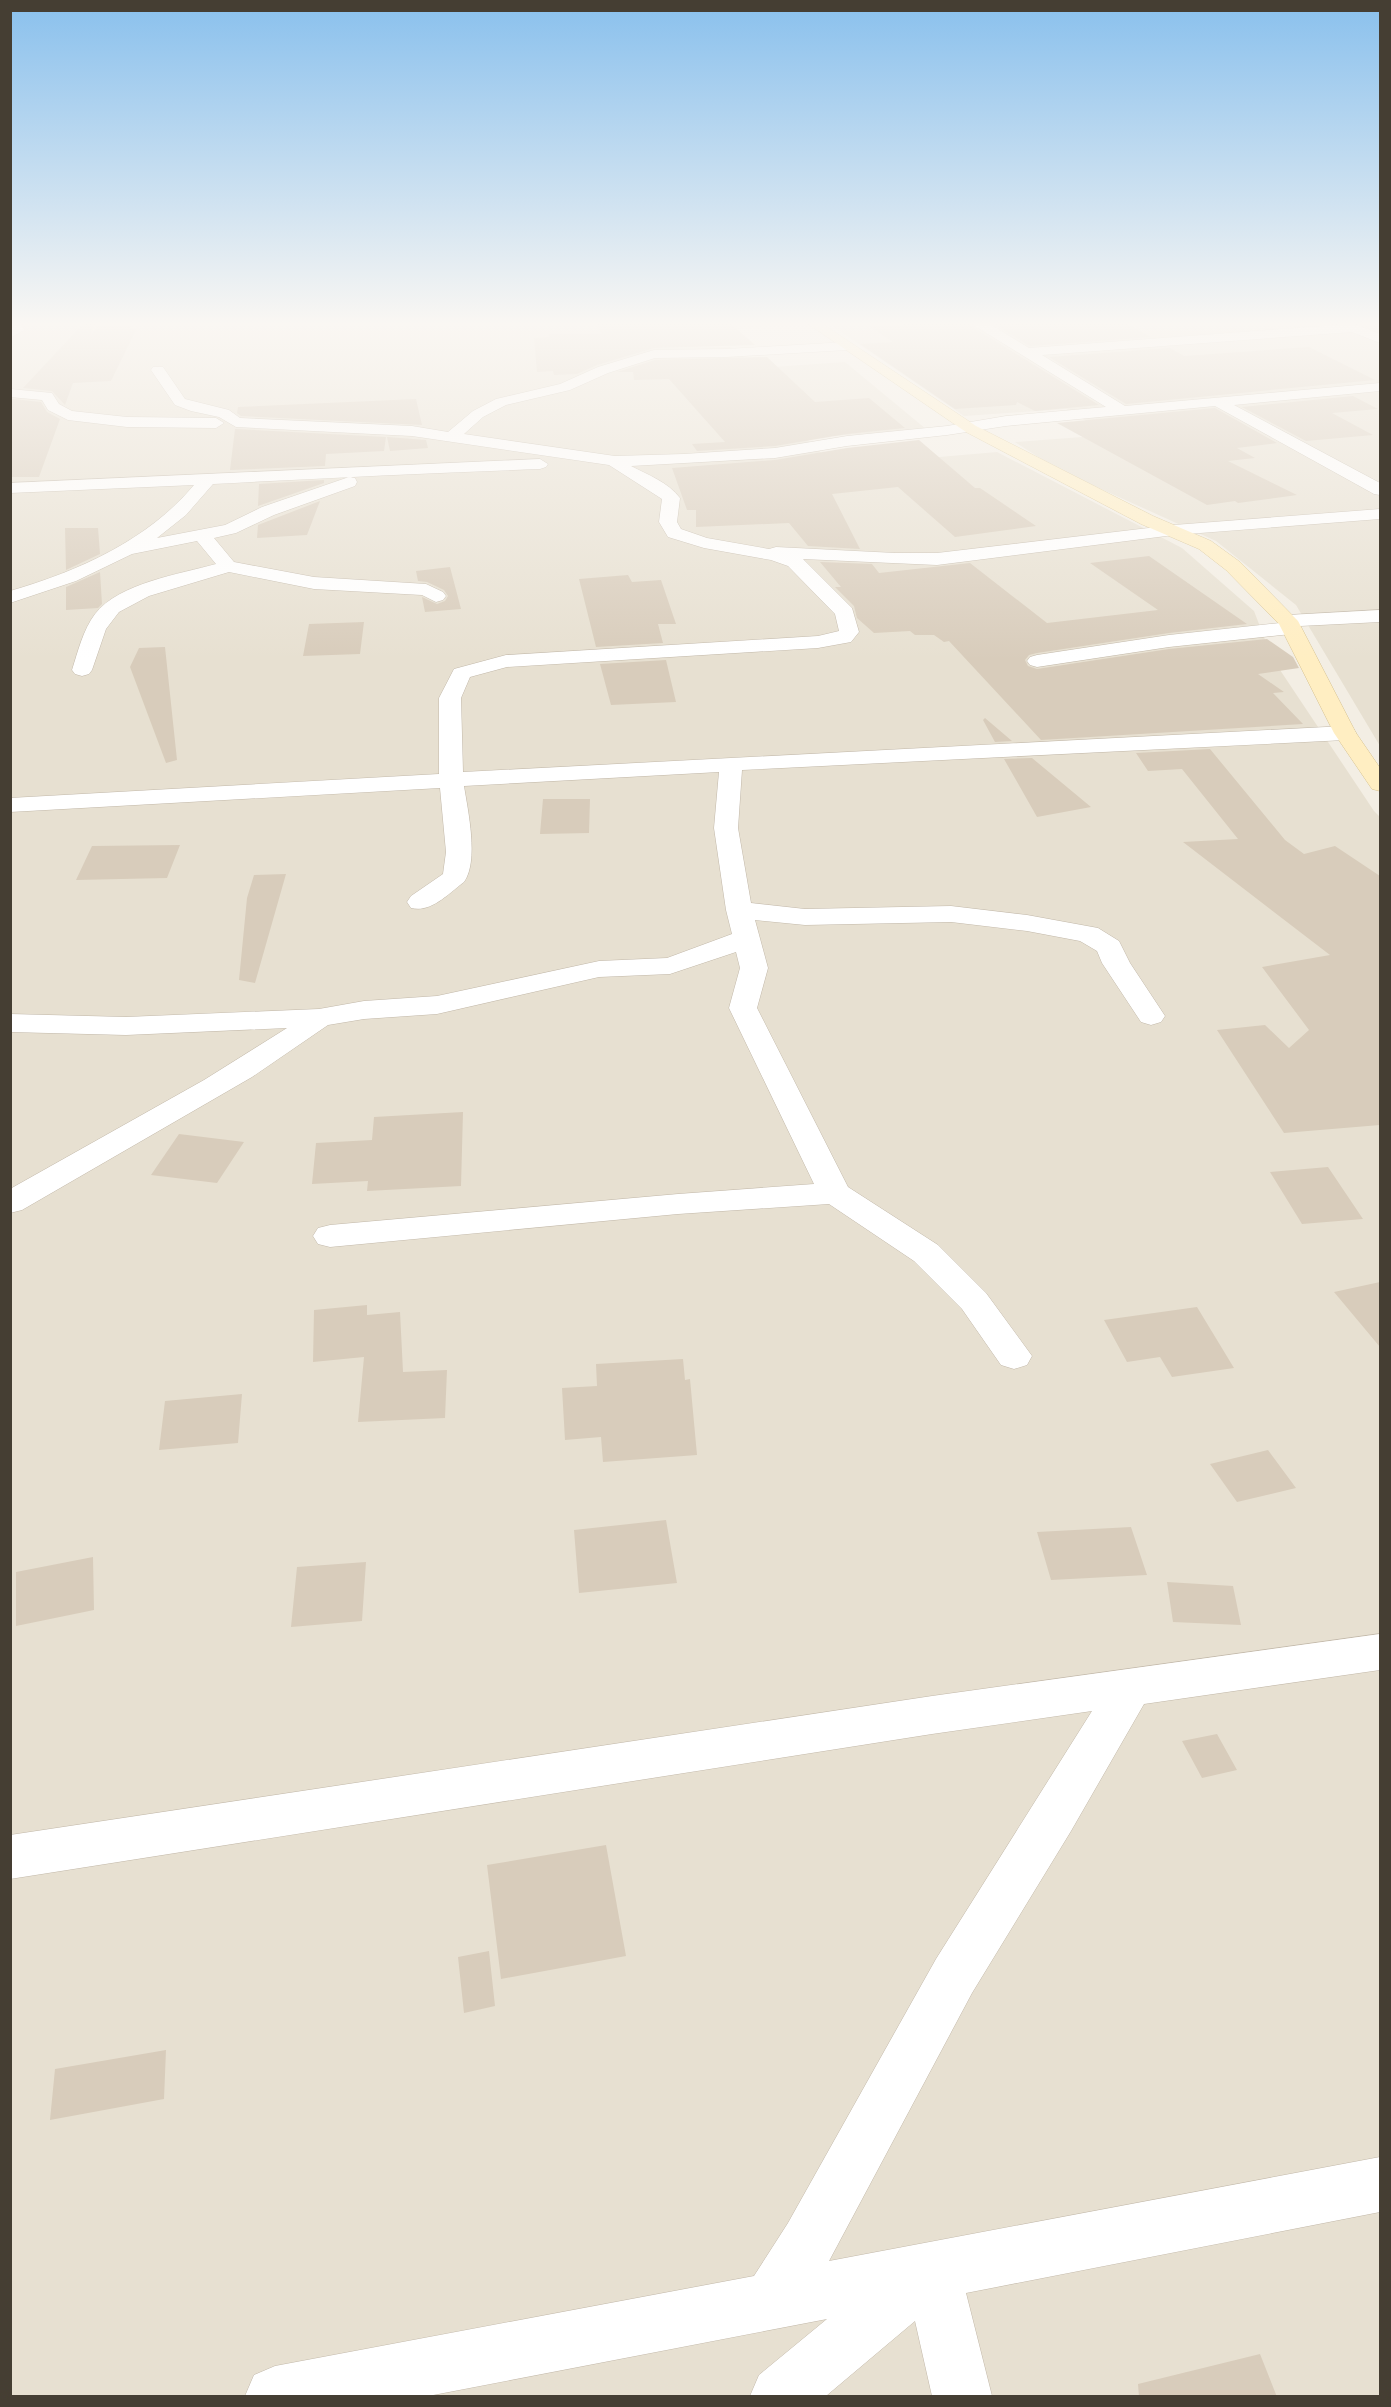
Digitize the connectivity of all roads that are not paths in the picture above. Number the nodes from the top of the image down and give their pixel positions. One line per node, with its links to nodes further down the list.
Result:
1 (447, 435): 5 (street)
2 (902, 435): 6 (street)
3 (983, 435): 12 (main road)
4 (1279, 435): 10 (street)
5 (452, 436): 6 (street)
6 (614, 461): 7 (street); 15 (street)
7 (397, 469): 8 (street); 13 (street)
8 (208, 479): 9 (street); 14 (street)
9 (10, 488)
10 (1380, 490)
11 (1380, 514): 12 (street)
12 (1174, 530): 15 (street); 20 (main road)
13 (203, 534): 14 (street); 16 (street)
14 (125, 550): 18 (street)
15 (762, 553): 25 (street)
16 (228, 566): 17 (street); 22 (street)
17 (436, 596)
18 (10, 597)
19 (1380, 616): 20 (street)
20 (1290, 624): 21 (street); 23 (main road)
21 (1037, 661)
22 (82, 670)
23 (1344, 733): 24 (street); 26 (main road)
24 (731, 764): 25 (street); 29 (street)
25 (451, 780): 27 (street); 28 (street)
26 (1380, 784)
27 (10, 805)
28 (420, 902)
29 (743, 923): 30 (street); 31 (street); 33 (street)
30 (1151, 1016)
31 (319, 1018): 32 (street); 34 (street)
32 (10, 1023)
33 (835, 1193): 35 (street); 36 (street)
34 (10, 1203)
35 (330, 1236)
36 (1014, 1356)
37 (1380, 1652): 38 (street)
38 (1131, 1686): 39 (street); 42 (street)
39 (10, 1857)
40 (1380, 2185): 41 (street)
41 (932, 2270): 42 (street); 44 (street); 45 (street)
42 (771, 2302): 43 (street)
43 (275, 2397)
44 (780, 2397)
45 (962, 2397)

